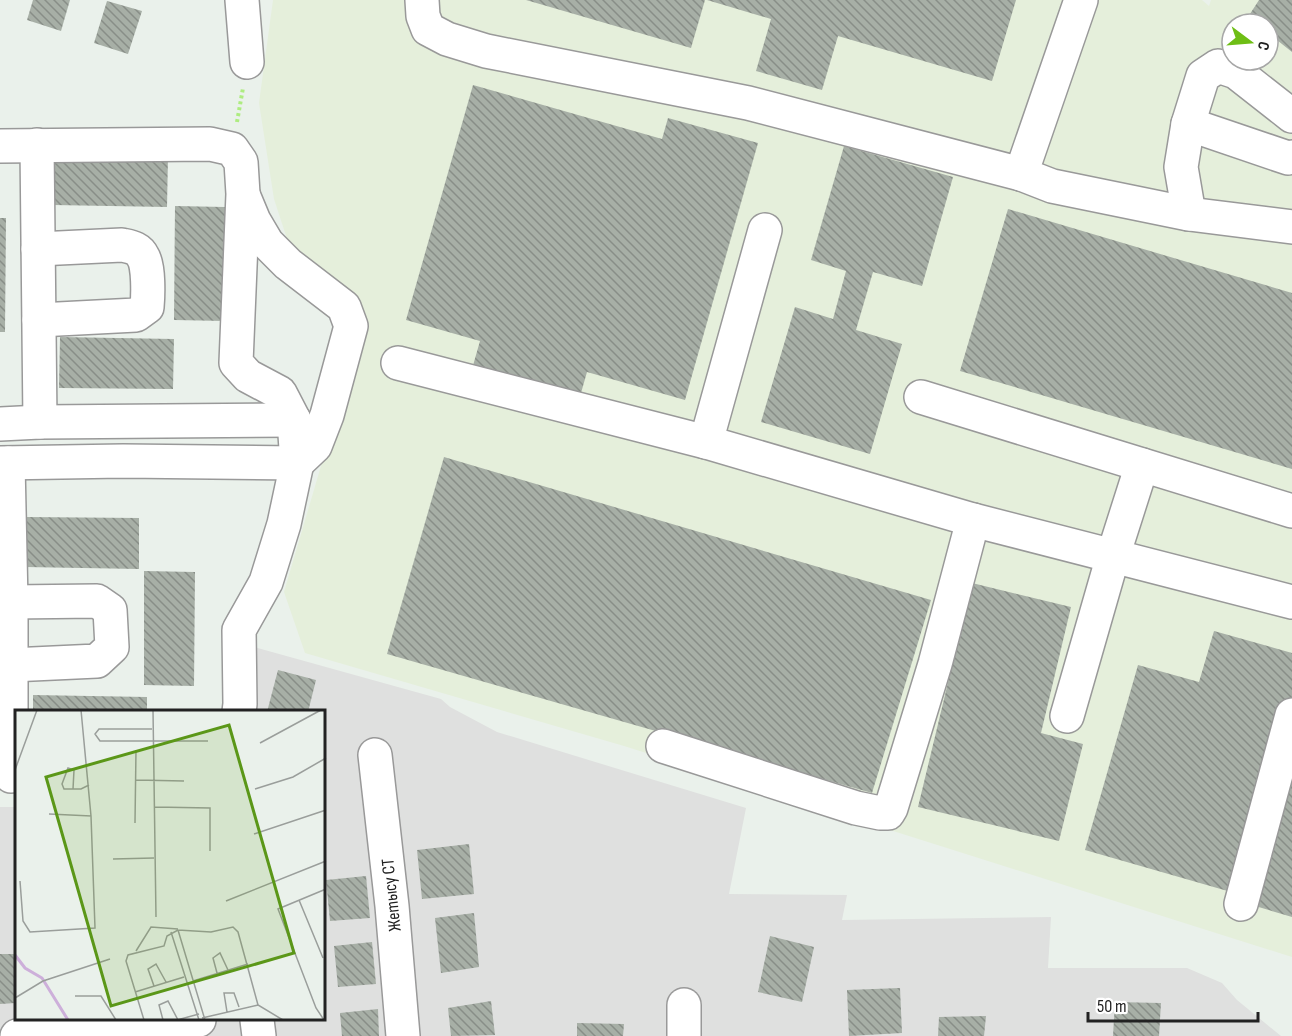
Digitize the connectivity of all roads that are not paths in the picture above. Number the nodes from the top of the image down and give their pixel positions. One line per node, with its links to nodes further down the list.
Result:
1 (242, 0): 4 (street)
2 (422, 0): 10 (street)
3 (1081, 0): 10 (street)
4 (247, 62)
5 (1292, 116): 6 (street)
6 (1188, 124): 9 (street); 12 (street)
7 (37, 145): 8 (street); 11 (street); 15 (street)
8 (0, 146)
9 (1292, 157)
10 (1022, 174): 12 (street)
11 (243, 194): 19 (street); 24 (street)
12 (1189, 214): 13 (street)
13 (1292, 227)
14 (765, 230): 22 (street)
15 (38, 249): 16 (street); 16 (street)
16 (39, 320): 20 (street)
17 (398, 363): 22 (street)
18 (921, 397): 25 (street)
19 (294, 420): 20 (street); 24 (street)
20 (40, 422): 21 (street)
21 (0, 424)
22 (706, 442): 27 (street)
23 (4, 463): 24 (street); 29 (street)
24 (297, 463): 32 (street)
25 (1142, 465): 26 (street); 28 (street)
26 (1292, 511)
27 (973, 520): 28 (street); 35 (street)
28 (1113, 556): 30 (street); 33 (street)
29 (11, 602): 31 (street); 31 (street)
30 (1292, 602)
31 (11, 666): 37 (street)
32 (239, 710)
33 (1067, 716)
34 (1292, 716): 38 (street)
35 (663, 746)
36 (375, 755): 43 (street, Жетысу СТ)
37 (9, 776)
38 (1241, 904)
39 (188, 1021): 41 (street)
40 (257, 1021): 42 (street)
41 (17, 1036)
42 (259, 1036)
43 (404, 1036)

